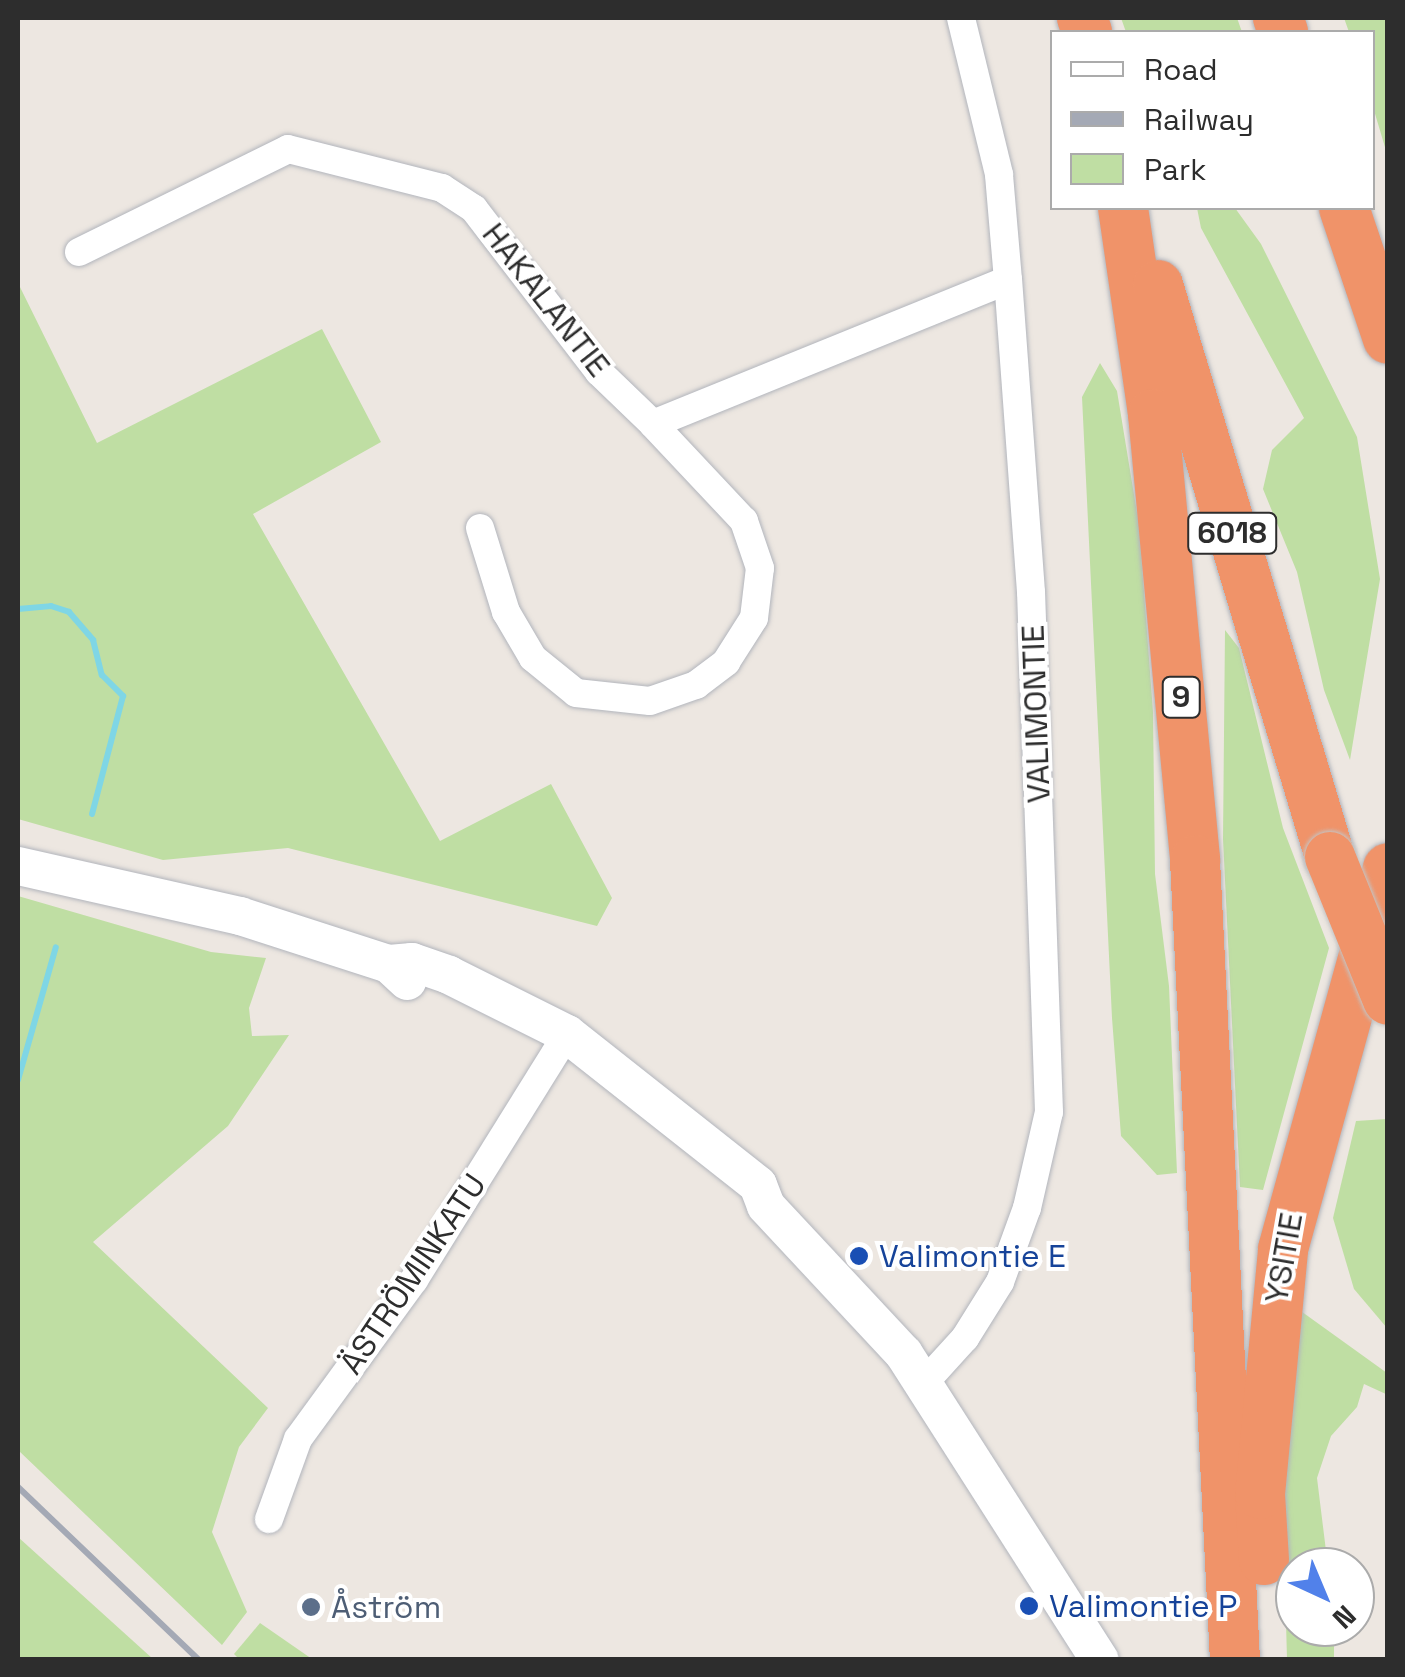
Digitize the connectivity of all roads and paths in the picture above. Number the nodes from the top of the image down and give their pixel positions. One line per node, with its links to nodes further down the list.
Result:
1 (961, 18): 8 (street, VALIMONTIE)
2 (1123, 210): 19 (highway, 9)
3 (1138, 210): 14 (highway, 6018, bridge)
4 (1349, 210): 7 (highway)
5 (1349, 210): 9 (highway)
6 (79, 252): 10 (street, HAKALANTIE)
7 (1388, 267)
8 (1008, 280): 10 (street); 16 (street, VALIMONTIE)
9 (1388, 339)
10 (654, 424): 11 (street, HAKALANTIE)
11 (480, 528)
12 (18, 866): 15 (main road)
13 (1388, 868): 20 (highway, YSITIE)
14 (1388, 1000)
15 (562, 1043): 16 (main road); 17 (street, ÄSTRÖMINKATU)
16 (924, 1383): 18 (main road)
17 (270, 1519)
18 (1100, 1660)
19 (1234, 1660)
20 (1269, 1660)

